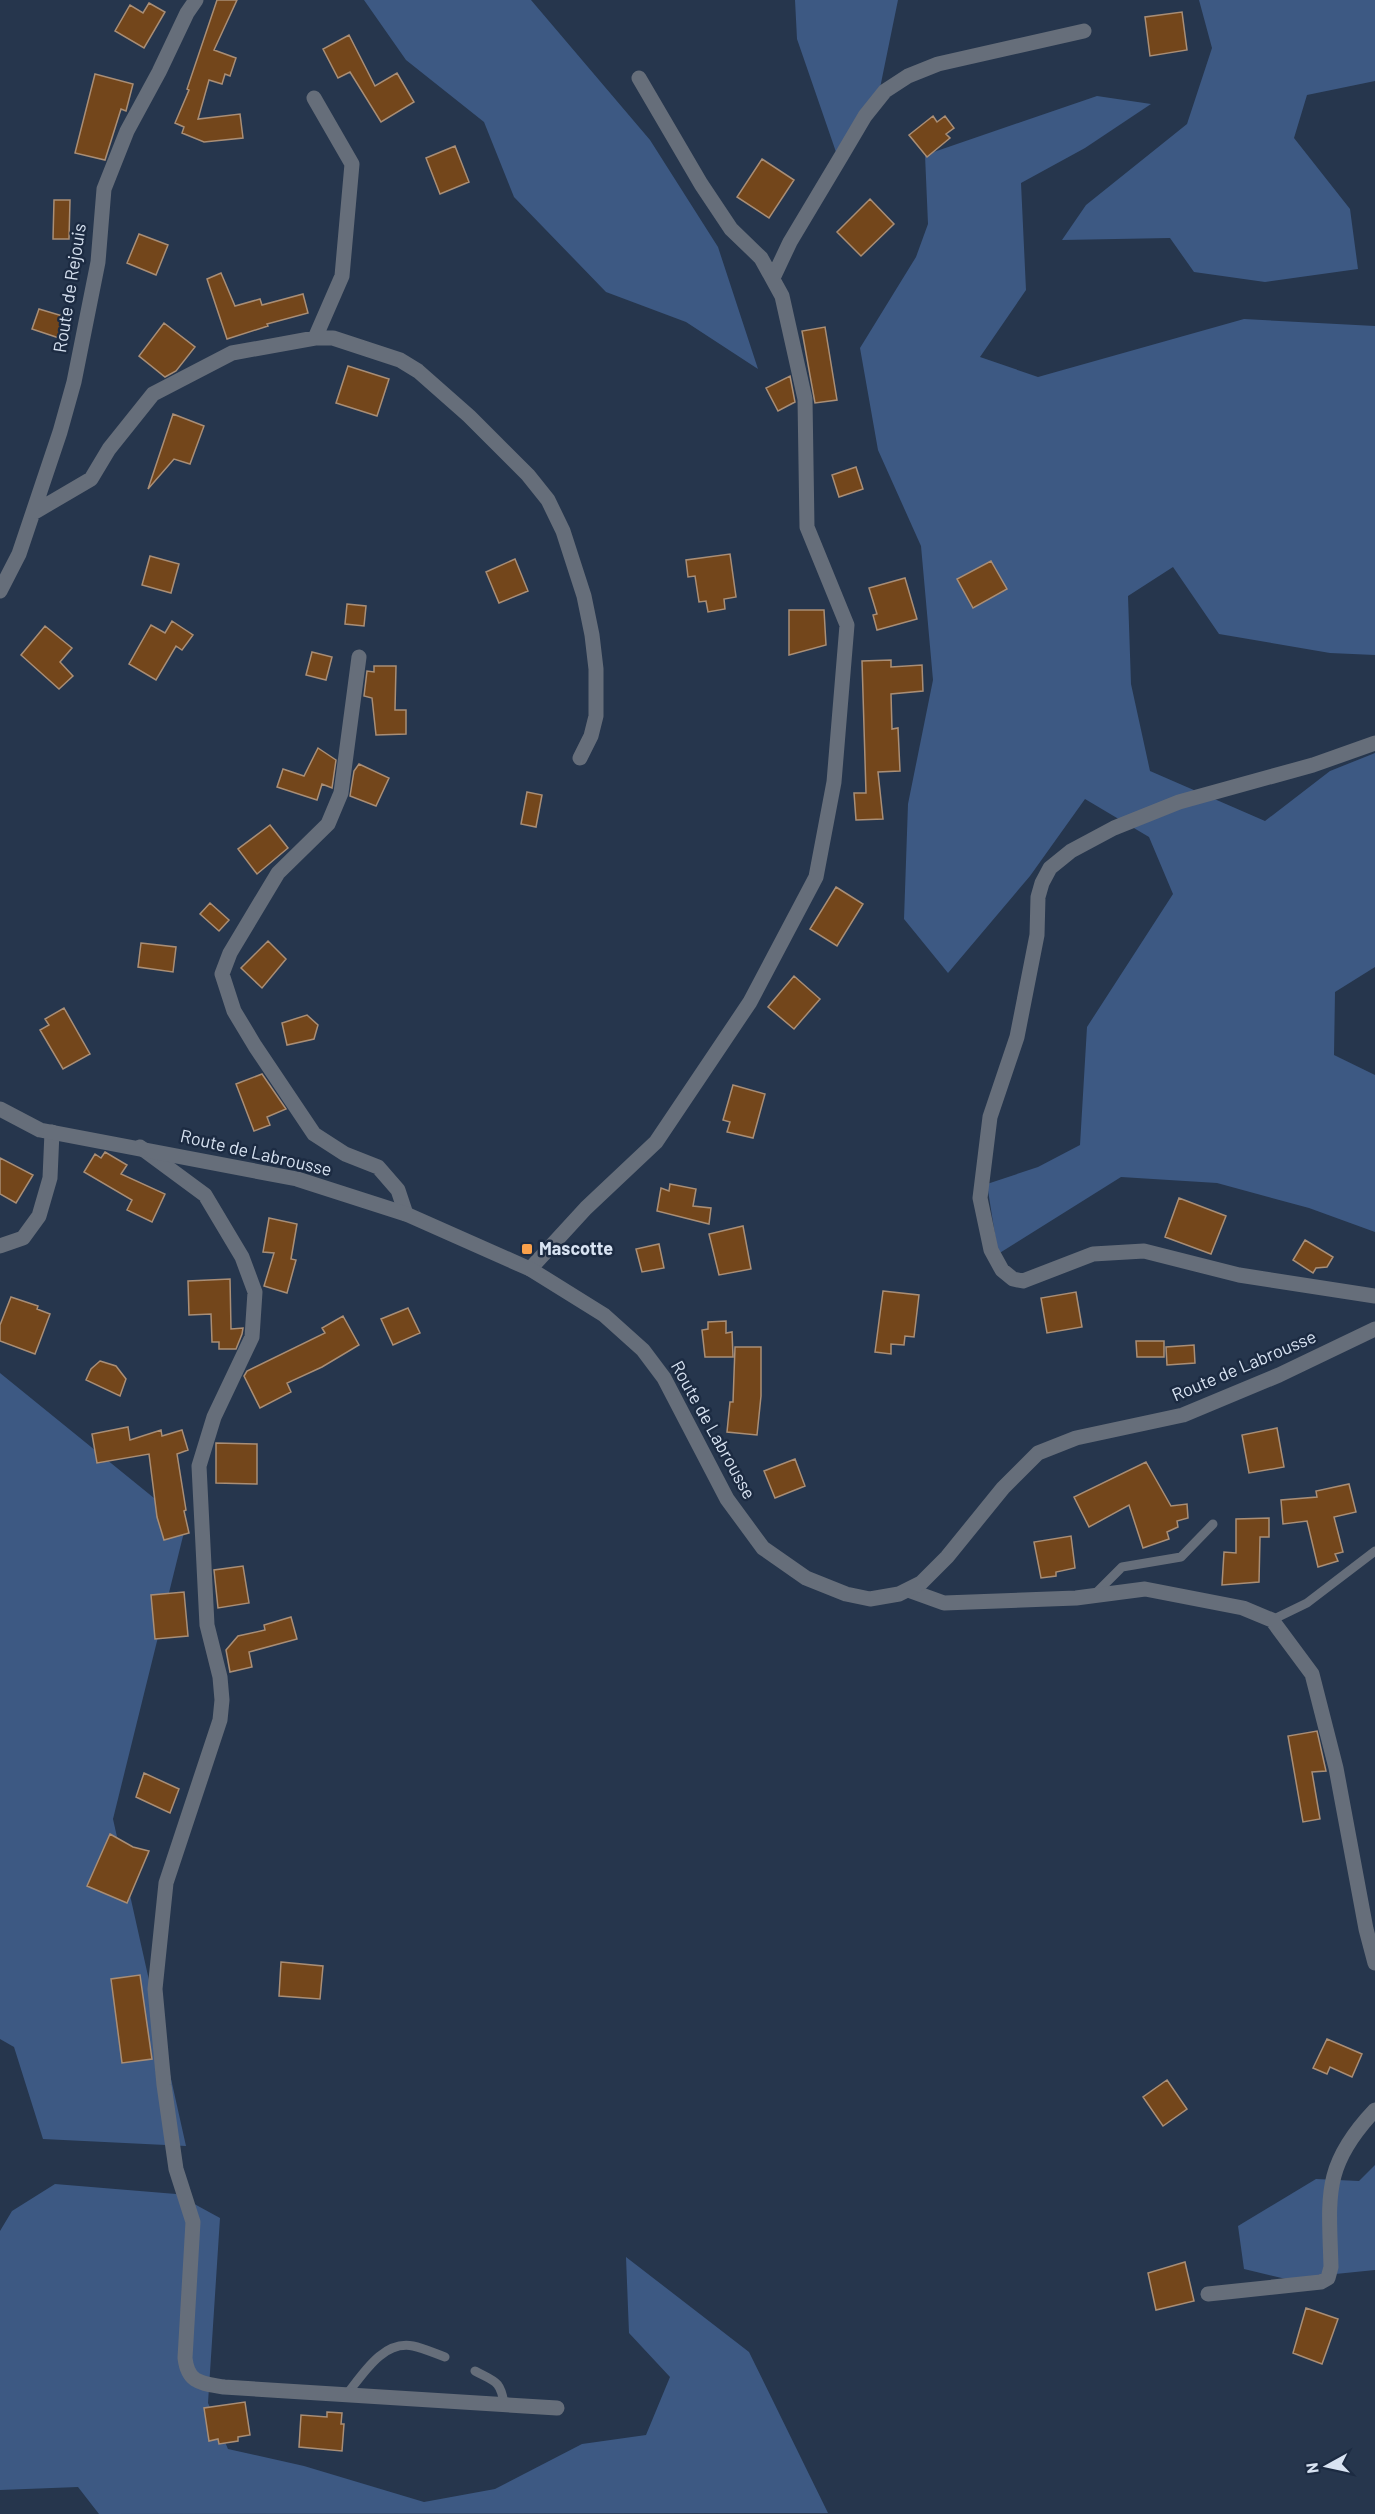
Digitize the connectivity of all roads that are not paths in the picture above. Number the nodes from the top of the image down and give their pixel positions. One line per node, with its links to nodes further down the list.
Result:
1 (196, 0): 7 (street, Route de Rejouis)
2 (1084, 32): 5 (street)
3 (639, 78): 5 (street)
4 (314, 98): 6 (street)
5 (773, 278): 17 (street)
6 (315, 338): 7 (street); 11 (street)
7 (33, 513): 8 (street, Route de Rejouis)
8 (0, 591)
9 (359, 657): 15 (street)
10 (1375, 743): 18 (street)
11 (580, 758)
12 (0, 1109): 13 (street, Route de Labrousse)
13 (52, 1132): 14 (street, Route de Labrousse); 16 (street)
14 (140, 1148): 15 (street, Route de Labrousse); 30 (street)
15 (406, 1214): 17 (street, Route de Labrousse)
16 (0, 1246)
17 (530, 1269): 22 (street, Route de Labrousse)
18 (1375, 1296)
19 (1375, 1329): 22 (street, Route de Labrousse)
20 (1213, 1524): 23 (lane)
21 (1375, 1551): 24 (lane)
22 (908, 1590): 23 (street)
23 (1094, 1596): 24 (street)
24 (1272, 1620): 25 (street)
25 (1375, 1963)
26 (1375, 2110): 27 (street)
27 (1208, 2294)
28 (445, 2356): 30 (lane)
29 (475, 2371): 31 (lane)
30 (346, 2394): 31 (street)
31 (504, 2403): 32 (street)
32 (557, 2408)

